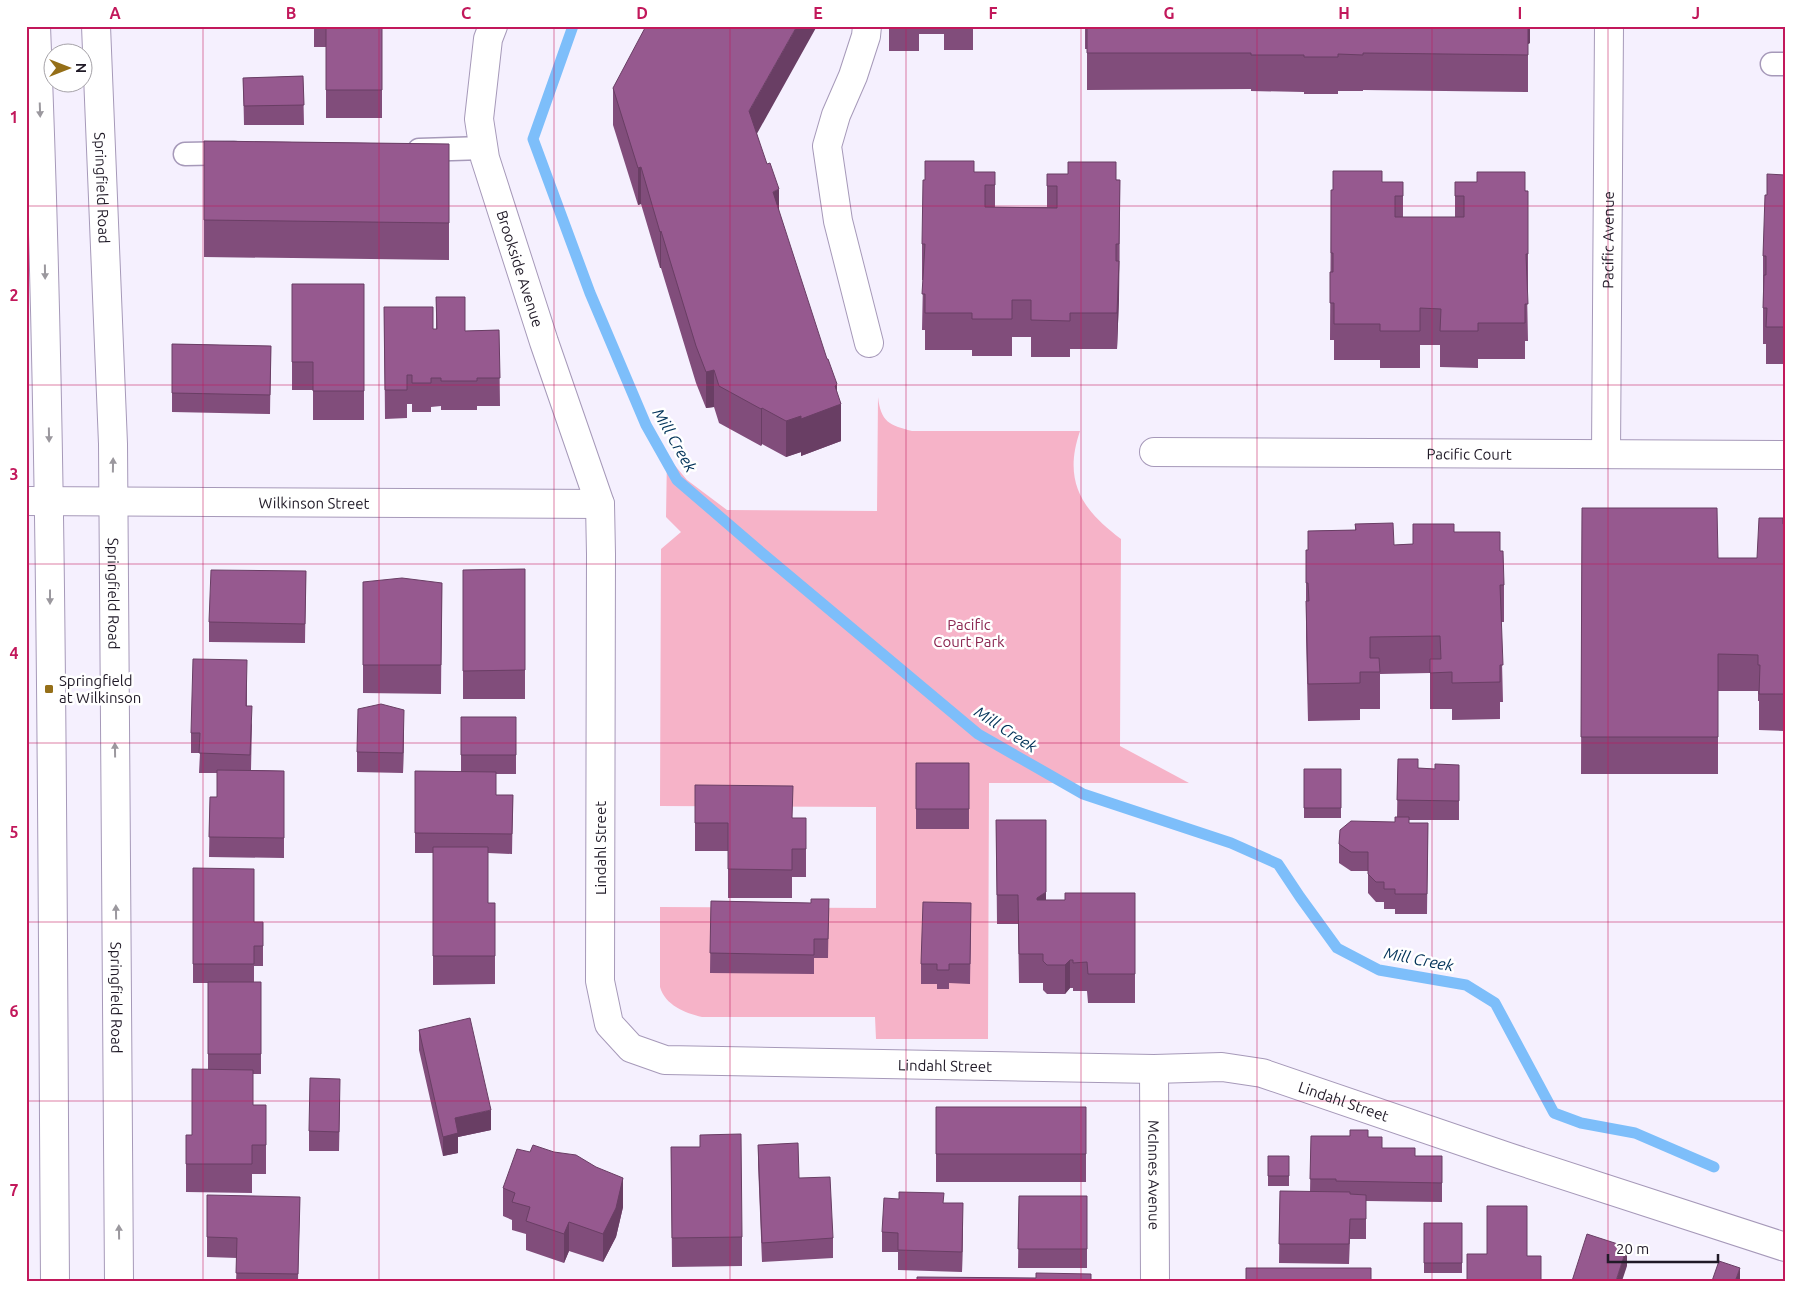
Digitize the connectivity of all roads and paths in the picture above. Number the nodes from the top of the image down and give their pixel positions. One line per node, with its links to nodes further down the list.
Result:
1 (36, 26): 15 (street, one-way to 15)
2 (96, 26): 14 (street, Springfield Road, one-way to 2)
3 (493, 26): 6 (street, Brookside Avenue)
4 (867, 26): 10 (street)
5 (1609, 26): 12 (street, Pacific Avenue)
6 (484, 148): 7 (lane); 16 (street, Brookside Avenue)
7 (394, 150)
8 (255, 153): 9 (lane)
9 (185, 154)
10 (870, 343)
11 (1154, 452): 12 (street, Pacific Court)
12 (1606, 454): 13 (street, Pacific Court)
13 (1785, 455)
14 (112, 500): 15 (street, Wilkinson Street); 16 (street, Wilkinson Street); 20 (street, Springfield Road, one-way to 14)
15 (38, 501): 19 (street, one-way to 19)
16 (600, 504): 17 (street, Lindahl Street)
17 (1154, 1068): 18 (street, Lindahl Street); 21 (street, McInnes Avenue)
18 (1785, 1248)
19 (54, 1281)
20 (119, 1281)
21 (1155, 1281)

